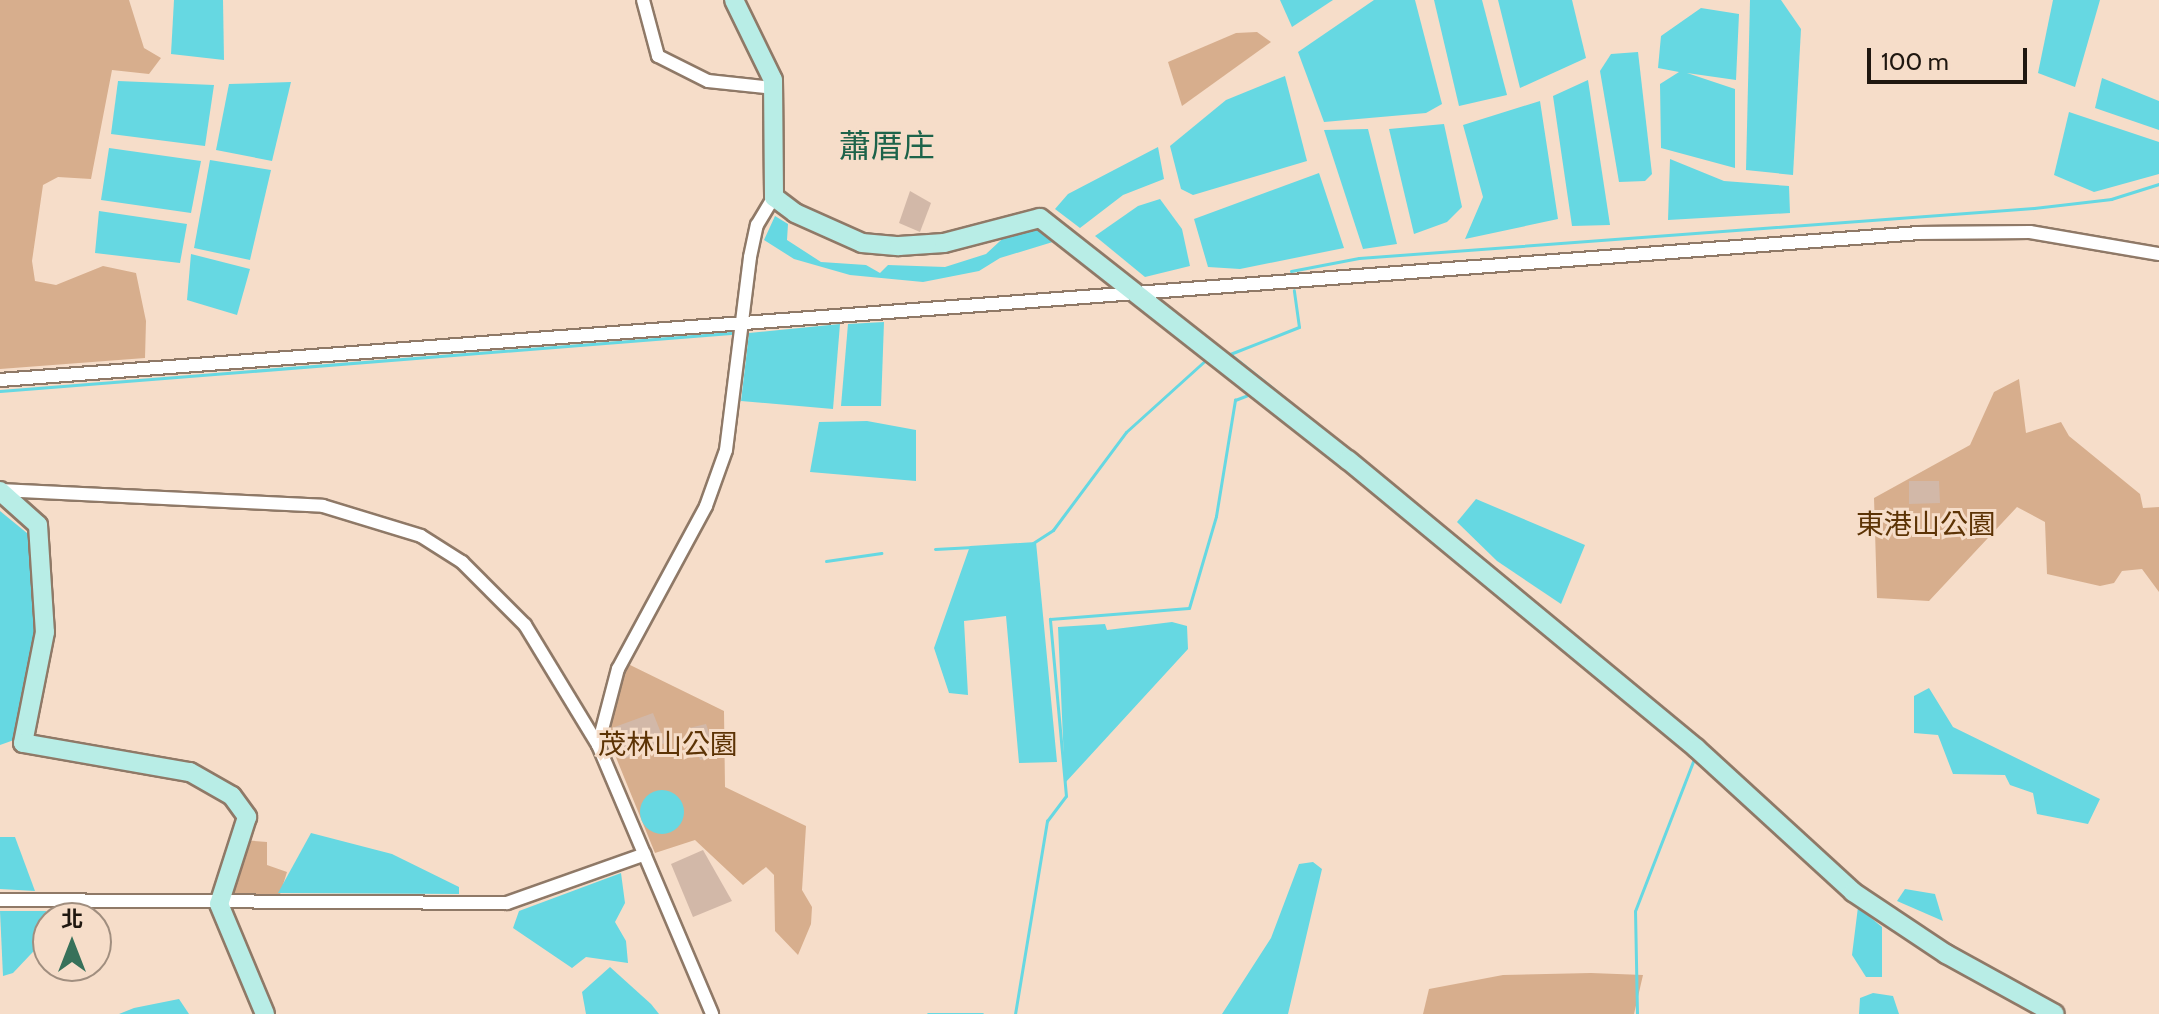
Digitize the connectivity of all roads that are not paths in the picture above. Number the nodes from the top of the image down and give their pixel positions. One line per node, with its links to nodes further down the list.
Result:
1 (643, 0): 3 (street)
2 (734, 0): 3 (street)
3 (773, 88): 4 (street)
4 (774, 197): 6 (street); 7 (street)
5 (2159, 254): 6 (street)
6 (1141, 292): 7 (street); 16 (street)
7 (739, 323): 8 (street); 10 (street)
8 (0, 380)
9 (0, 491): 10 (street); 13 (street)
10 (598, 745): 11 (street)
11 (645, 854): 13 (street); 15 (street)
12 (0, 900): 13 (street)
13 (219, 904): 14 (street)
14 (265, 1014)
15 (712, 1014)
16 (2055, 1014)

